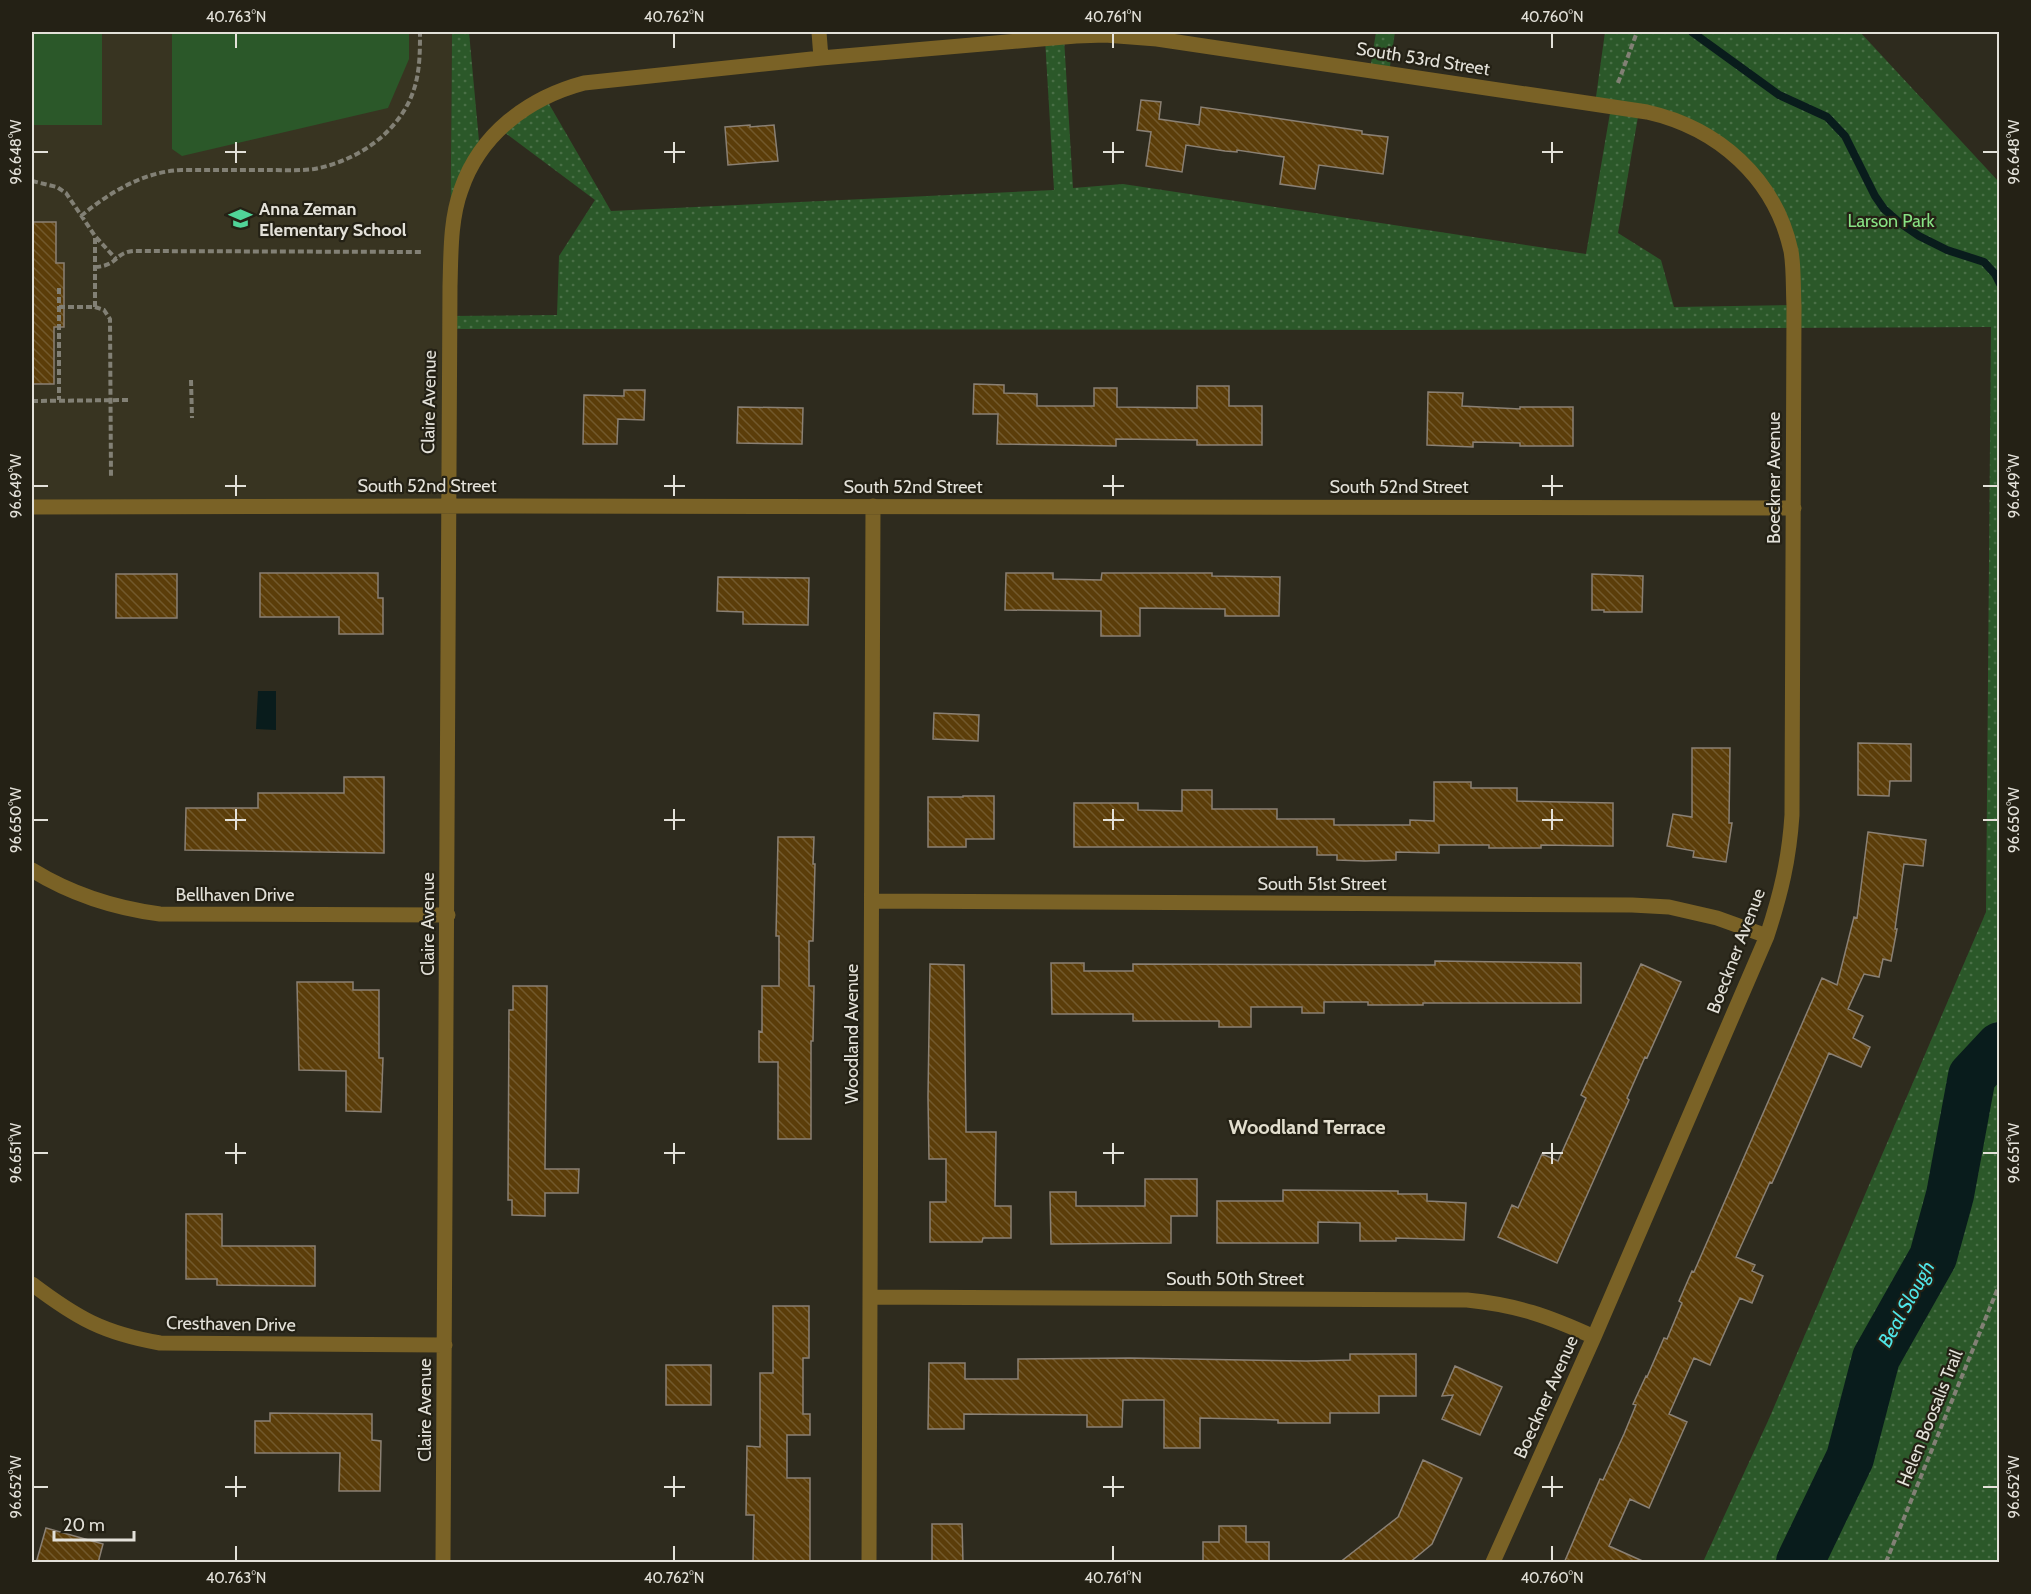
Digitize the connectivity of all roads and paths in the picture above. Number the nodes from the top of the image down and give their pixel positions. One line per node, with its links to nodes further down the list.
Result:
1 (420, 32): 7 (path)
2 (819, 32): 4 (street)
3 (1636, 32): 5 (path)
4 (821, 58): 12 (street, South 53rd Street); 14 (street, South 53rd Street)
5 (1618, 83)
6 (32, 181): 7 (path)
7 (81, 216): 8 (path)
8 (95, 236): 10 (path); 11 (path)
9 (421, 252): 10 (path)
10 (116, 259): 11 (path)
11 (95, 267): 16 (path)
12 (450, 286): 24 (street, Claire Avenue)
13 (59, 288): 15 (path)
14 (1794, 306): 27 (street, Boeckner Avenue)
15 (59, 307): 16 (path); 19 (path)
16 (95, 307): 20 (path)
17 (191, 380): 22 (path)
18 (32, 400): 19 (path)
19 (59, 400): 20 (path)
20 (111, 400): 21 (path); 23 (path)
21 (130, 400)
22 (192, 418)
23 (111, 477)
24 (448, 506): 25 (street, South 52nd Street); 26 (street, South 52nd Street); 30 (street, Claire Avenue)
25 (873, 506): 27 (street, South 52nd Street); 29 (street, Woodland Avenue)
26 (32, 507)
27 (1794, 508): 31 (street, Boeckner Avenue)
28 (32, 870): 30 (street, Bellhaven Drive)
29 (872, 901): 31 (street, South 51st Street); 34 (street, Woodland Avenue)
30 (448, 915): 36 (street, Claire Avenue)
31 (1767, 936): 35 (street, Boeckner Avenue)
32 (2000, 1283): 40 (path, Helen Boosalis Trail)
33 (32, 1284): 36 (street, Cresthaven Drive)
34 (870, 1297): 35 (street, South 50th Street); 38 (street, Woodland Avenue)
35 (1594, 1337): 39 (street, Boeckner Avenue)
36 (445, 1345): 37 (street, Claire Avenue)
37 (443, 1563)
38 (869, 1563)
39 (1493, 1563)
40 (1886, 1563)

